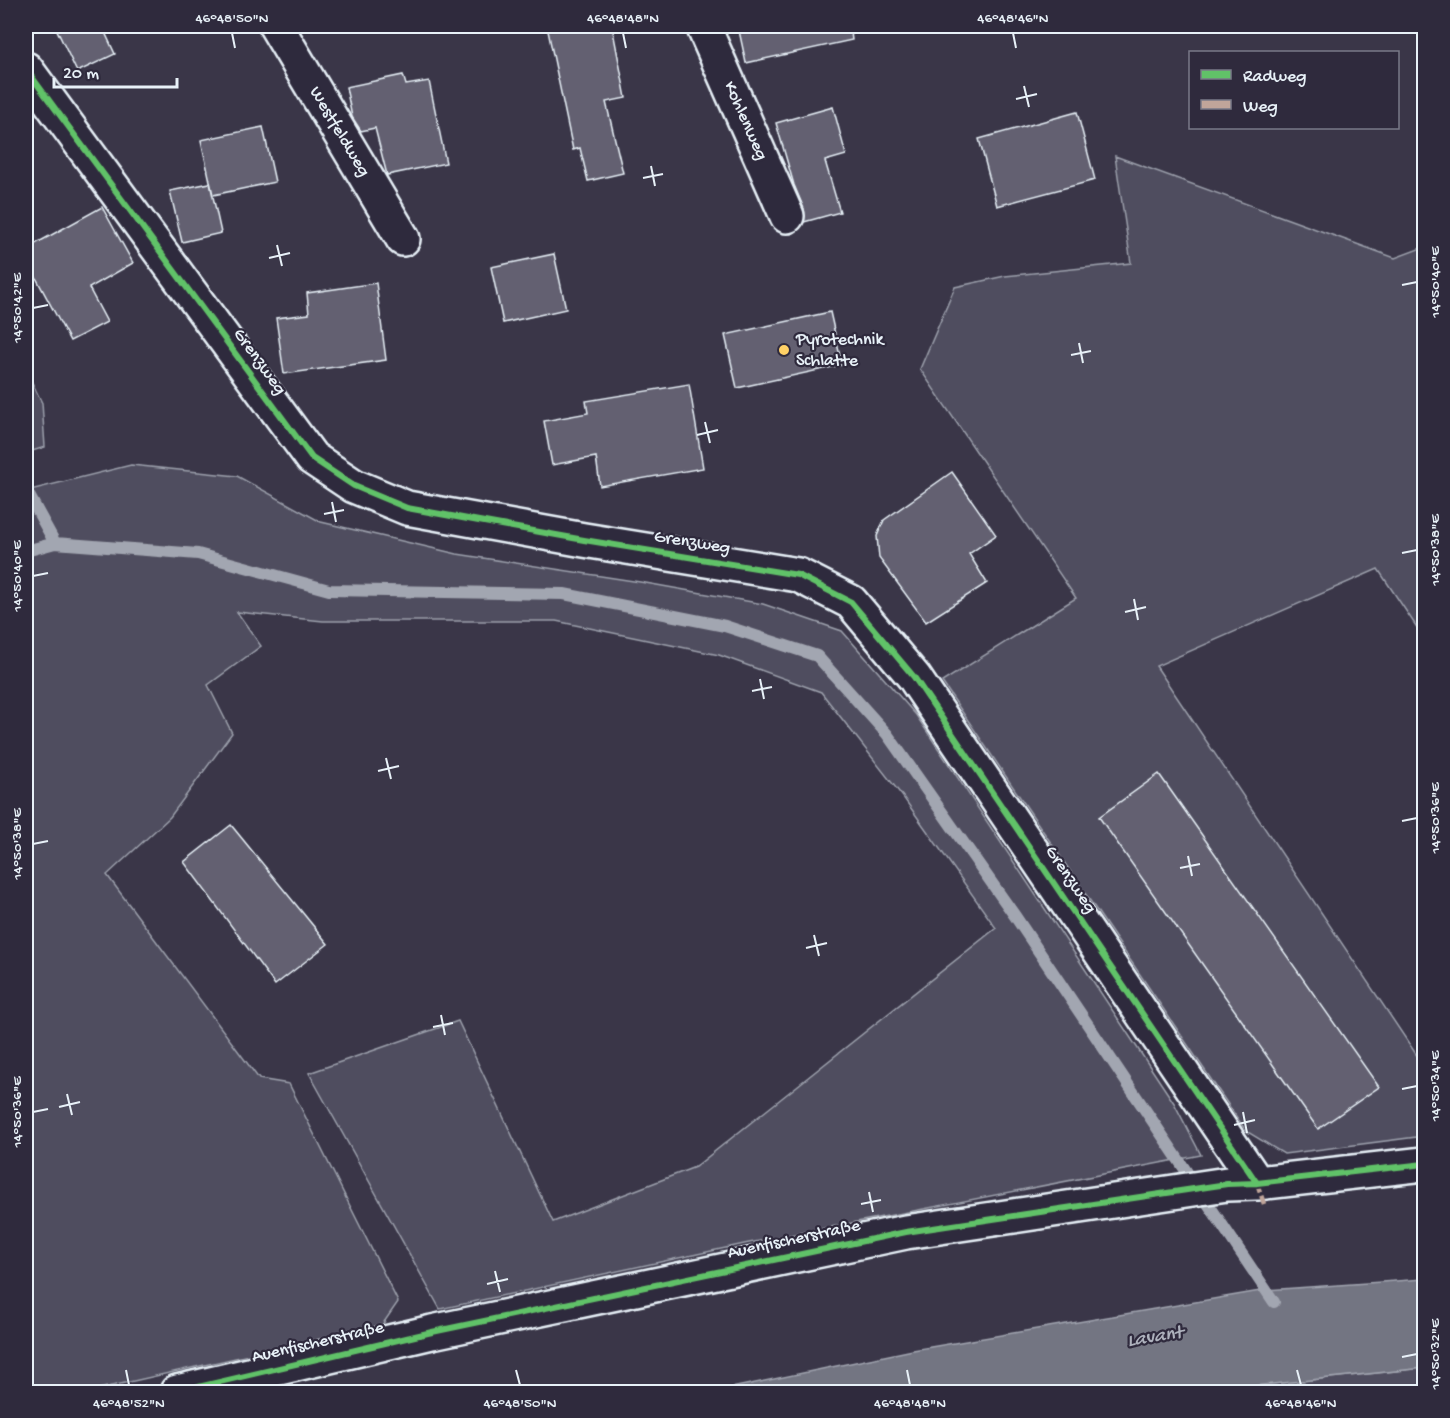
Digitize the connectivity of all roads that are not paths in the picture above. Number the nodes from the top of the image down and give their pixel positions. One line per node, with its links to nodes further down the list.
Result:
1 (276, 26): 5 (street, Westfeldweg)
2 (703, 26): 4 (street, Kohlenweg)
3 (26, 69): 7 (street, Grenzweg)
4 (787, 216)
5 (403, 239)
6 (1425, 1164): 7 (street, Auenfischerstraße)
7 (1242, 1183): 8 (street, Auenfischerstraße)
8 (177, 1392)

